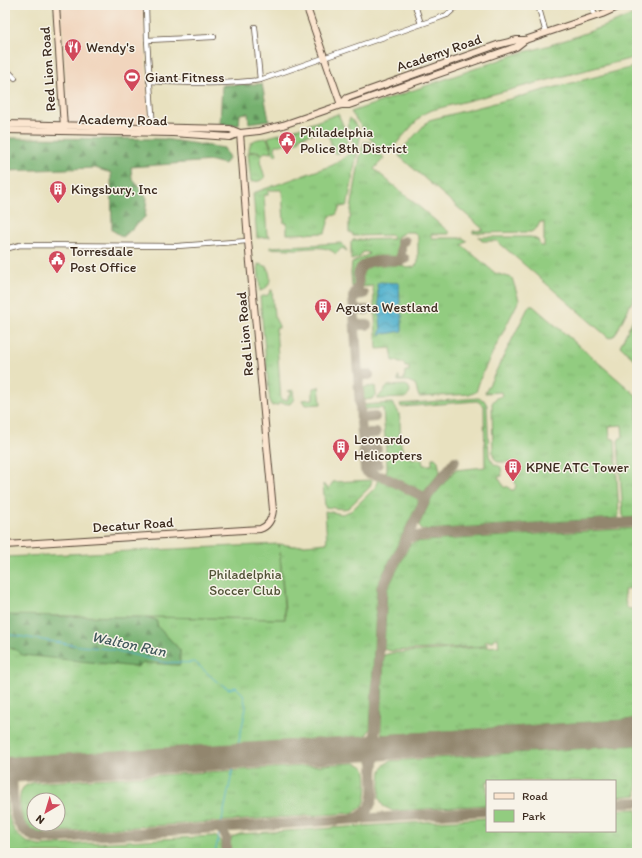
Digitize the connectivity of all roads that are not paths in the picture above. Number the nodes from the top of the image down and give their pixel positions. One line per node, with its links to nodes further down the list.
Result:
1 (5, 5): 15 (street)
2 (56, 5): 25 (street, Red Lion Road)
3 (146, 5): 17 (street)
4 (318, 5): 10 (street)
5 (414, 5): 12 (street)
6 (458, 5): 12 (street)
7 (538, 5): 14 (street)
8 (592, 5): 11 (street)
9 (622, 5): 11 (street, Academy Road)
10 (307, 7): 18 (street)
11 (595, 16): 14 (street, Academy Road)
12 (421, 24): 18 (street)
13 (255, 27): 21 (street)
14 (546, 33): 23 (street, Academy Road)
15 (5, 34)
16 (214, 37): 17 (street)
17 (147, 40): 22 (street)
18 (325, 57): 21 (street); 23 (street)
19 (5, 68): 20 (street)
20 (15, 78)
21 (260, 80): 22 (street)
22 (149, 81): 27 (street)
23 (341, 105): 28 (street, Academy Road)
24 (5, 124): 25 (street, Academy Road)
25 (64, 128): 26 (street, Academy Road); 27 (street, Academy Road)
26 (5, 130)
27 (153, 130): 28 (street, Academy Road)
28 (240, 133): 29 (street, Red Lion Road)
29 (248, 241): 30 (street); 31 (street, Red Lion Road)
30 (5, 249)
31 (263, 528): 32 (street, Decatur Road)
32 (5, 545)

